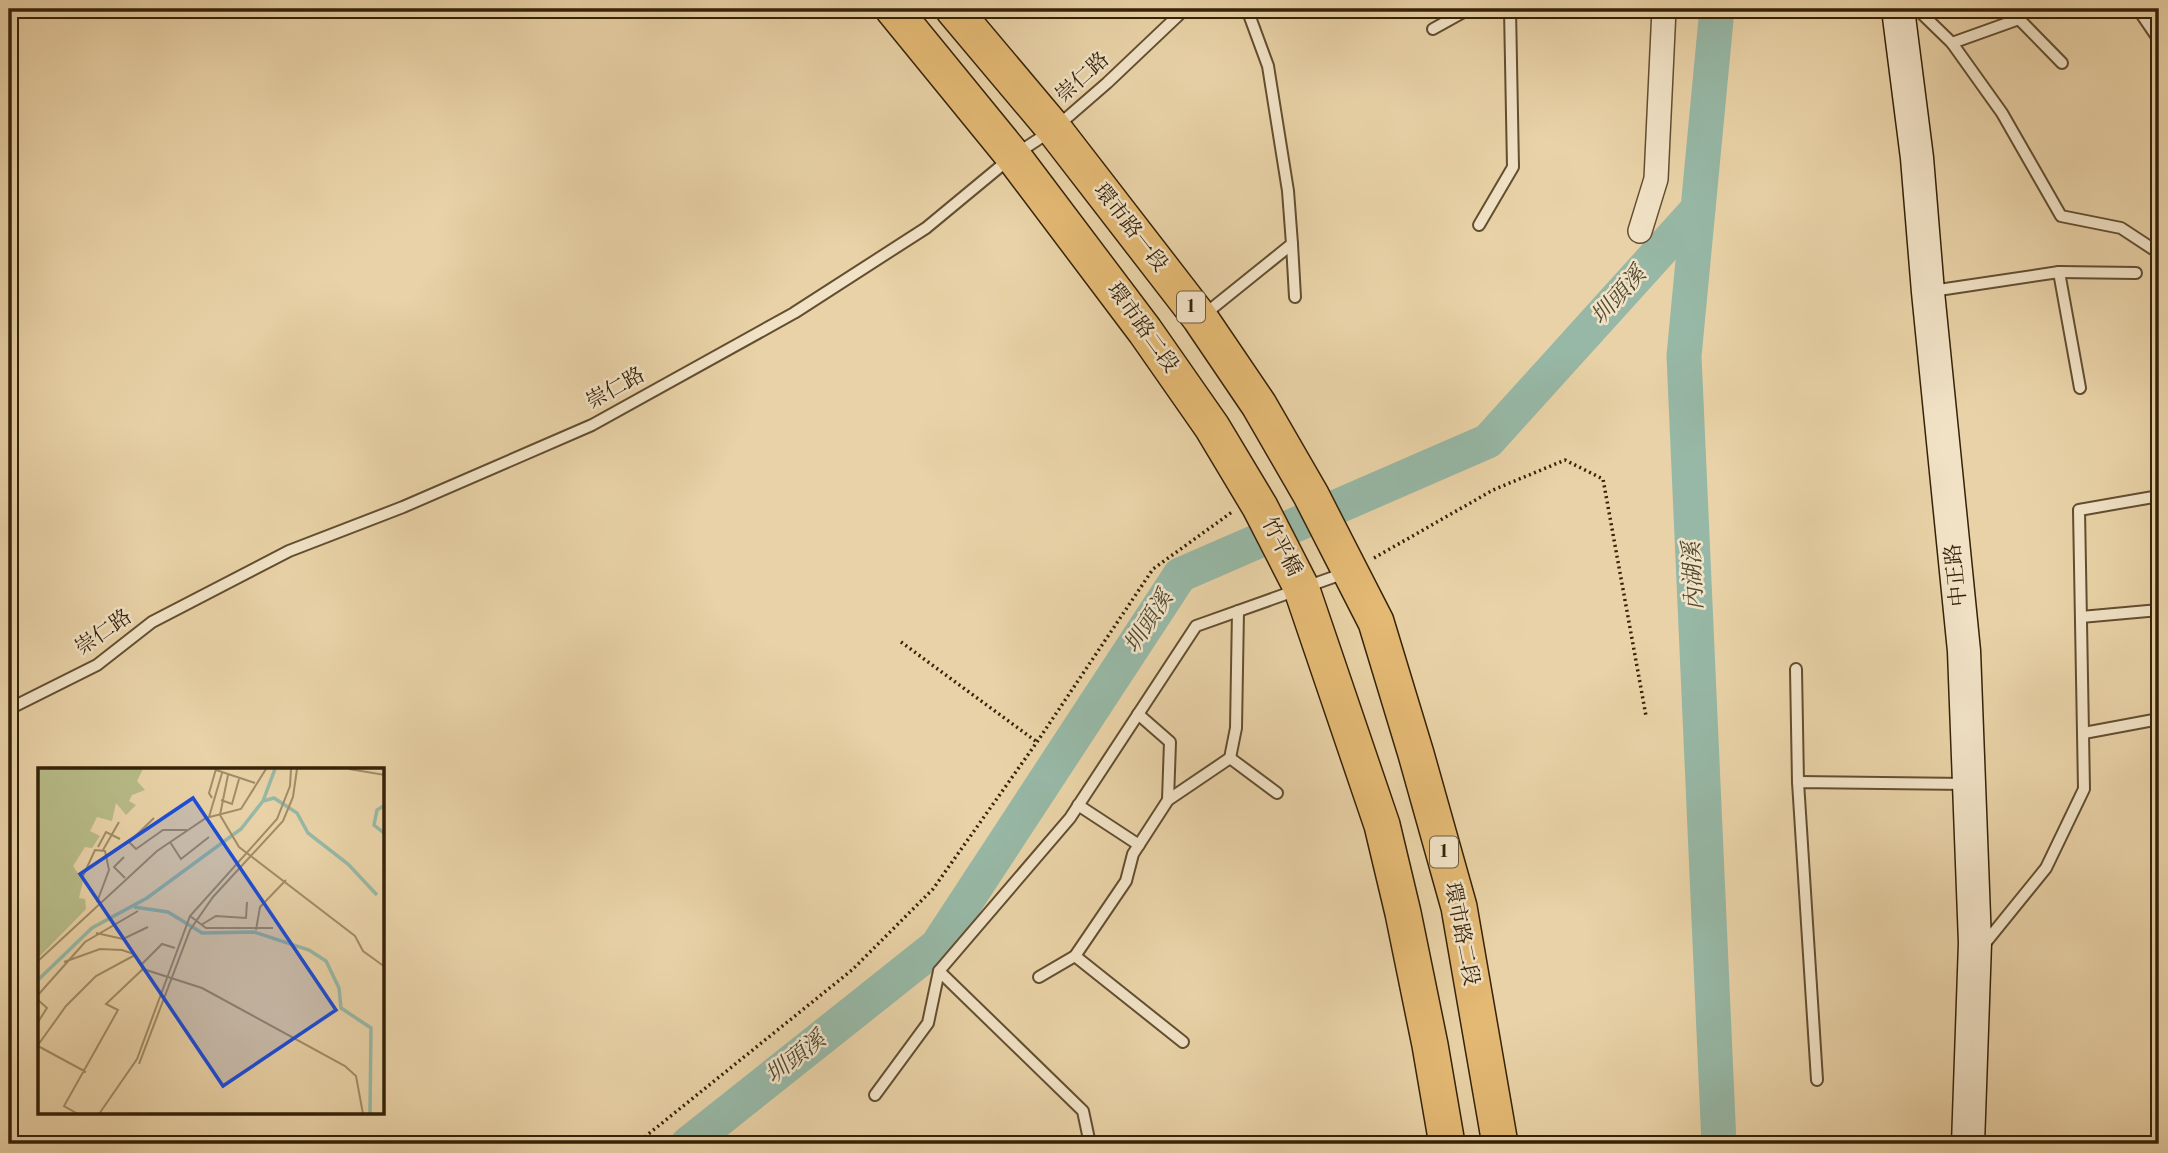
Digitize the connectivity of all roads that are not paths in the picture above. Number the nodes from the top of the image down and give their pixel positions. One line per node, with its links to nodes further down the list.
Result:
1 (893, 9): 16 (main road, 1)
2 (953, 9): 15 (main road, 環市路一段 / 1)
3 (1185, 9): 15 (lane, 崇仁路)
4 (1247, 9): 19 (lane)
5 (1469, 9): 11 (lane)
6 (1510, 9): 17 (lane)
7 (1664, 9): 18 (street)
8 (1898, 9): 23 (main road, 中正路)
9 (1917, 9): 13 (lane)
10 (2140, 12): 12 (lane)
11 (1433, 29)
12 (2159, 40)
13 (1952, 43): 14 (lane); 20 (lane)
14 (2062, 62)
15 (1054, 129): 16 (lane, 崇仁路); 25 (main road, 環市路一段 / 1)
16 (1013, 156): 28 (main road, 環市路二段 / 1); 35 (lane, 崇仁路)
17 (1479, 225)
18 (1640, 231)
19 (1293, 243): 24 (lane); 25 (lane)
20 (2159, 253)
21 (2059, 272): 22 (lane); 23 (lane); 26 (lane)
22 (2136, 273)
23 (1928, 292): 41 (main road, 中正路)
24 (1295, 297)
25 (1200, 318): 29 (main road, 環市路一段 / 1)
26 (2080, 388)
27 (2159, 496): 33 (lane)
28 (1257, 502): 30 (main road, 竹平橋 / 1)
29 (1351, 571): 30 (lane); 55 (main road, 環市路二段 / 1)
30 (1301, 587): 32 (lane); 54 (main road, 1)
31 (2159, 610): 33 (lane)
32 (1238, 611): 36 (lane); 39 (lane)
33 (2081, 617): 38 (lane)
34 (1796, 669): 40 (lane)
35 (9, 709)
36 (1138, 714): 43 (lane); 44 (lane)
37 (2159, 719): 38 (lane)
38 (2084, 733): 47 (lane)
39 (1230, 758): 42 (lane); 43 (lane)
40 (1798, 782): 41 (lane); 51 (lane)
41 (1970, 784): 47 (main road, 中正路)
42 (1277, 793)
43 (1168, 800): 45 (lane)
44 (1078, 805): 45 (lane); 48 (lane)
45 (1139, 845): 46 (lane)
46 (1075, 956): 49 (lane); 50 (lane)
47 (1974, 956): 56 (main road, 中正路)
48 (939, 971): 52 (lane); 53 (lane)
49 (1039, 976)
50 (1183, 1042)
51 (1816, 1080)
52 (876, 1095)
53 (1090, 1144)
54 (1447, 1144)
55 (1500, 1144)
56 (1968, 1144)

